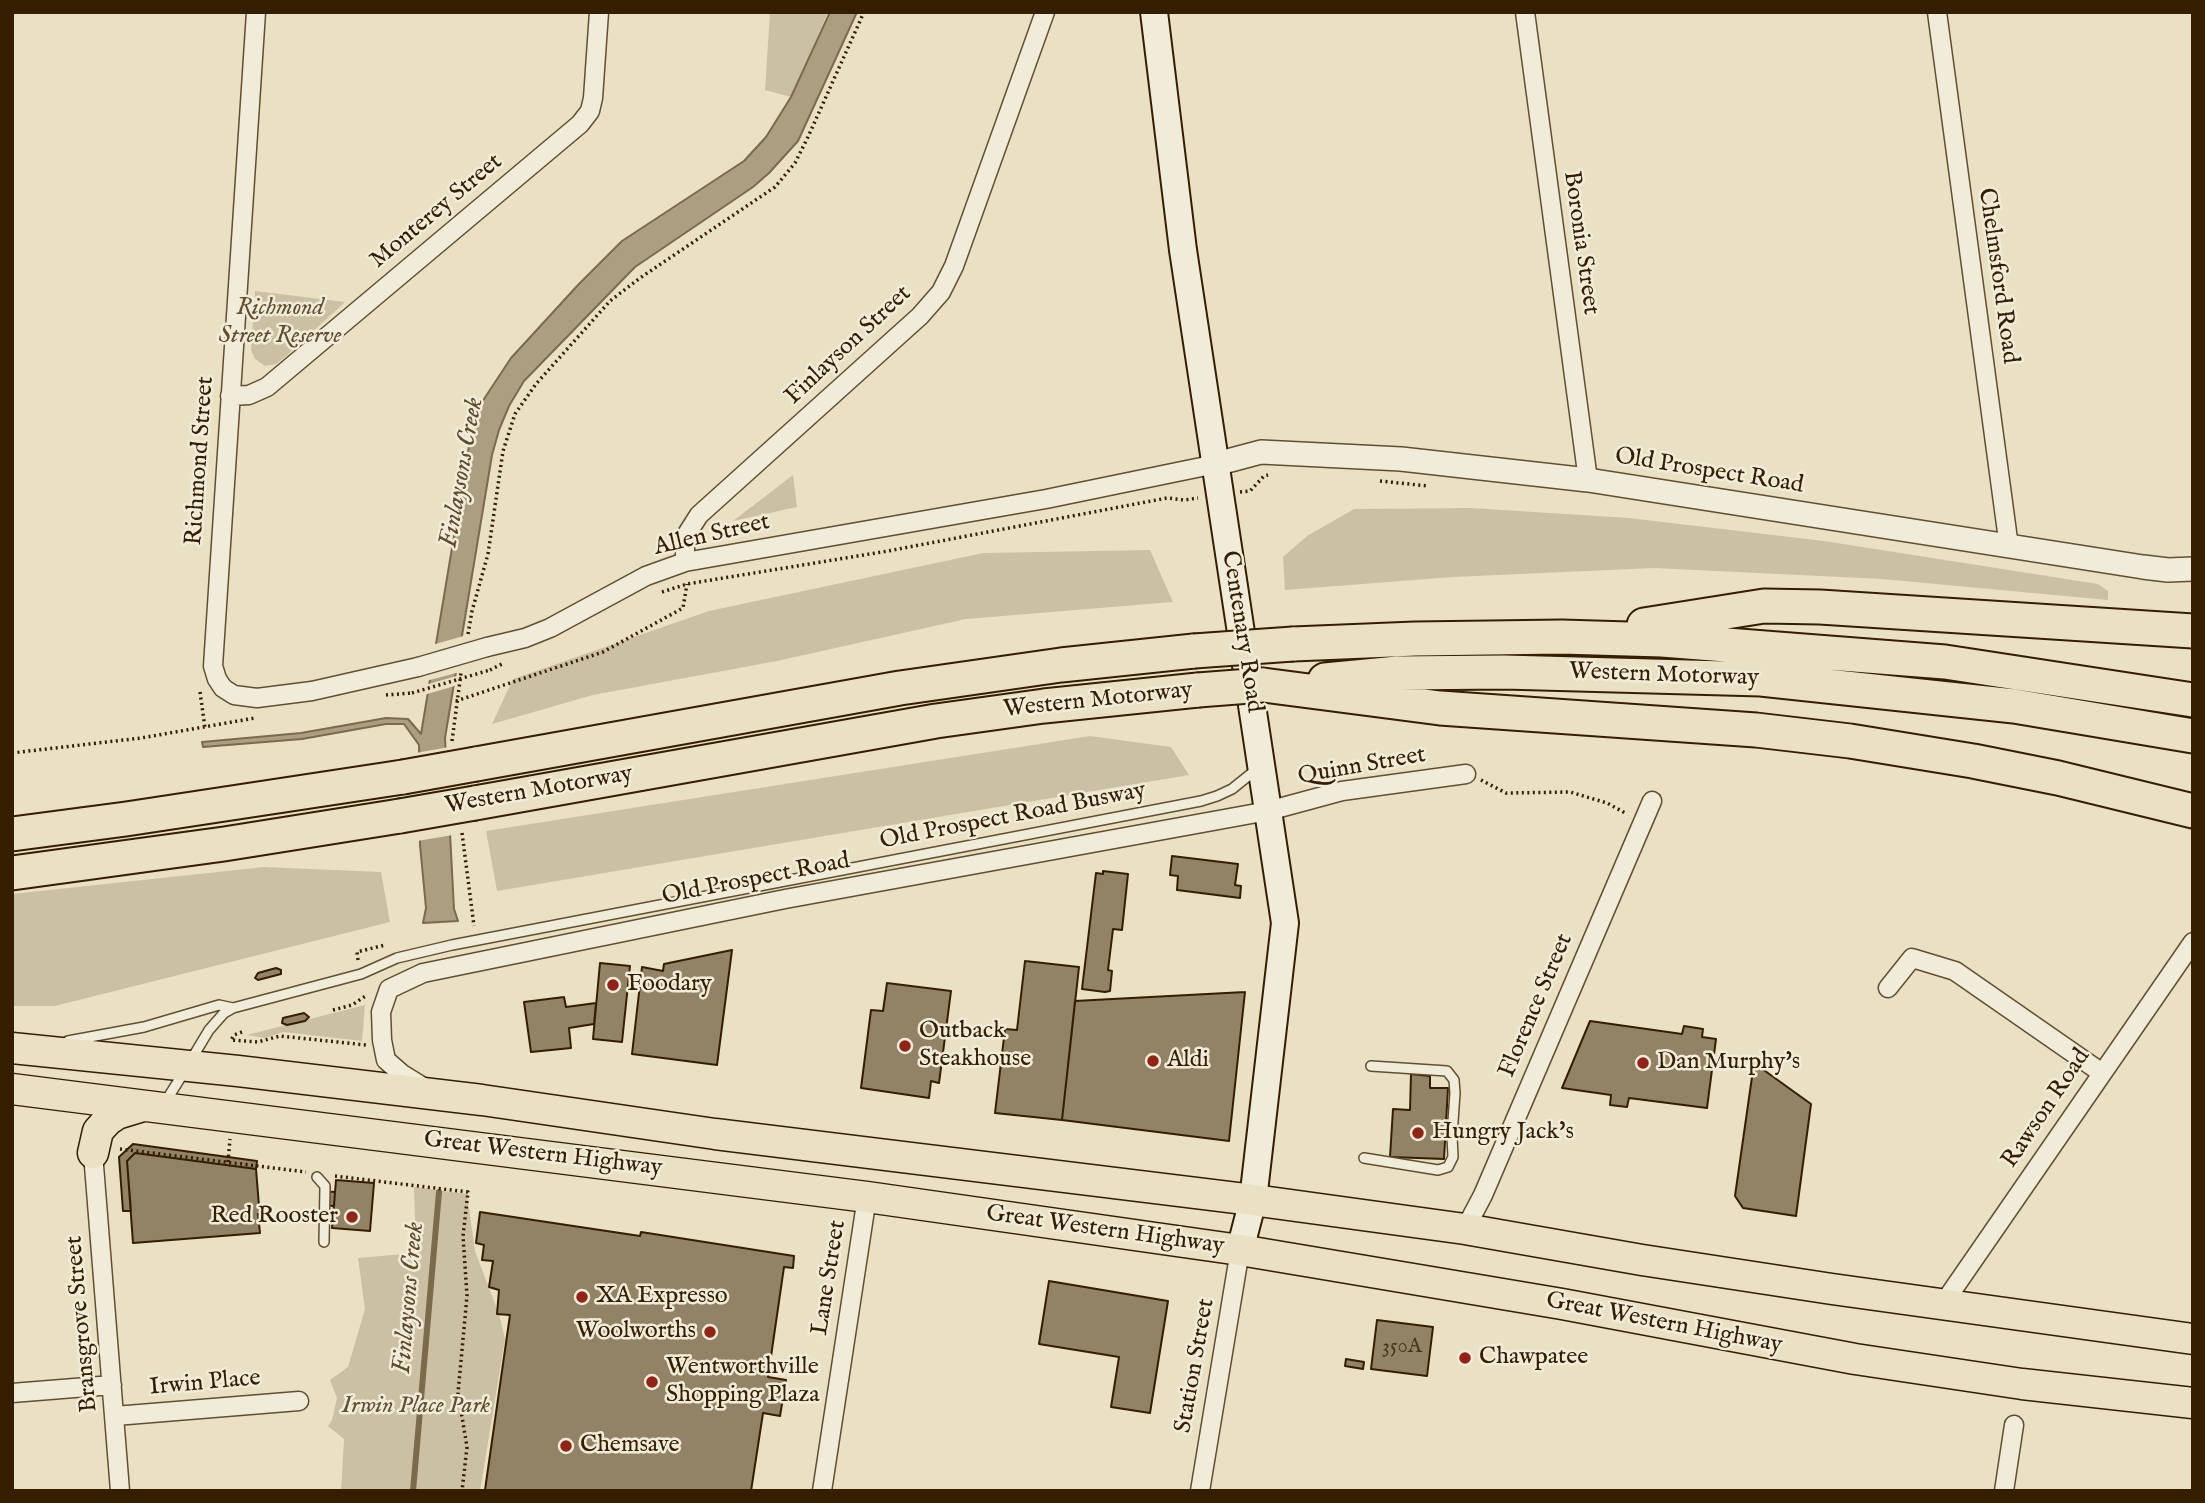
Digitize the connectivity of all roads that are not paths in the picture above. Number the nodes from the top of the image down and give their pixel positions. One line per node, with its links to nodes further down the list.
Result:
1 (256, 12): 7 (street, Richmond Street)
2 (599, 12): 7 (street, Monterey Street)
3 (1045, 12): 11 (street, Finlayson Street)
4 (1154, 12): 8 (main road, Centenary Road)
5 (1525, 12): 9 (street, Boronia Street)
6 (1937, 12): 10 (street, Chelmsford Road)
7 (230, 396): 16 (street, Richmond Street)
8 (1216, 464): 9 (street, Old Prospect Road); 11 (street, Allen Street); 19 (main road, Centenary Road)
9 (1588, 480): 10 (street, Old Prospect Road)
10 (2009, 547): 12 (street, Old Prospect Road)
11 (685, 562): 16 (street, Allen Street, bridge)
12 (2193, 569)
13 (2193, 631): 14 (highway)
14 (1562, 637): 17 (highway, Western Motorway); 24 (highway, Western Motorway, bridge)
15 (1297, 686): 18 (highway, Western Motorway); 23 (highway); 25 (highway, Western Motorway, bridge)
16 (234, 695)
17 (2193, 700)
18 (2193, 736)
19 (1261, 766): 22 (main road, Centenary Road); 28 (lane, Old Prospect Road Busway)
20 (1466, 774): 22 (street, Quinn Street)
21 (1652, 801): 41 (street, Florence Street)
22 (1268, 811): 34 (street, Old Prospect Road); 40 (main road, Centenary Road)
23 (2193, 811)
24 (12, 834)
25 (12, 873)
26 (2193, 942): 32 (street, Rawson Road)
27 (1888, 988): 32 (street)
28 (233, 1009): 29 (lane, Old Prospect Road Busway); 30 (lane, Old Prospect Road Busway)
29 (17, 1048): 30 (highway, Great Western Highway)
30 (187, 1066): 34 (highway, Great Western Highway); 35 (lane, Old Prospect Road Busway)
31 (1371, 1066): 37 (lane)
32 (2102, 1073): 44 (street, Rawson Road)
33 (12, 1088): 35 (highway, Great Western Highway)
34 (435, 1095): 40 (highway, Great Western Highway)
35 (153, 1105): 36 (highway); 39 (highway, Great Western Highway)
36 (102, 1150): 46 (street, Bransgrove Street)
37 (1364, 1158)
38 (316, 1175): 42 (lane)
39 (867, 1197): 43 (highway, Great Western Highway); 53 (street, Lane Street)
40 (1253, 1200): 41 (highway, Great Western Highway); 43 (main road, Centenary Road)
41 (1465, 1229): 44 (highway, Great Western Highway)
42 (324, 1242)
43 (1240, 1250): 49 (highway, Great Western Highway); 54 (street, Station Street)
44 (1943, 1304): 45 (highway, Great Western Highway)
45 (2193, 1339)
46 (112, 1385): 47 (street); 50 (street, Bransgrove Street)
47 (12, 1393)
48 (299, 1401): 50 (street, Irwin Place)
49 (2193, 1403)
50 (115, 1416): 52 (street, Bransgrove Street)
51 (2014, 1426): 55 (street)
52 (120, 1491)
53 (822, 1491)
54 (1200, 1491)
55 (2004, 1491)

